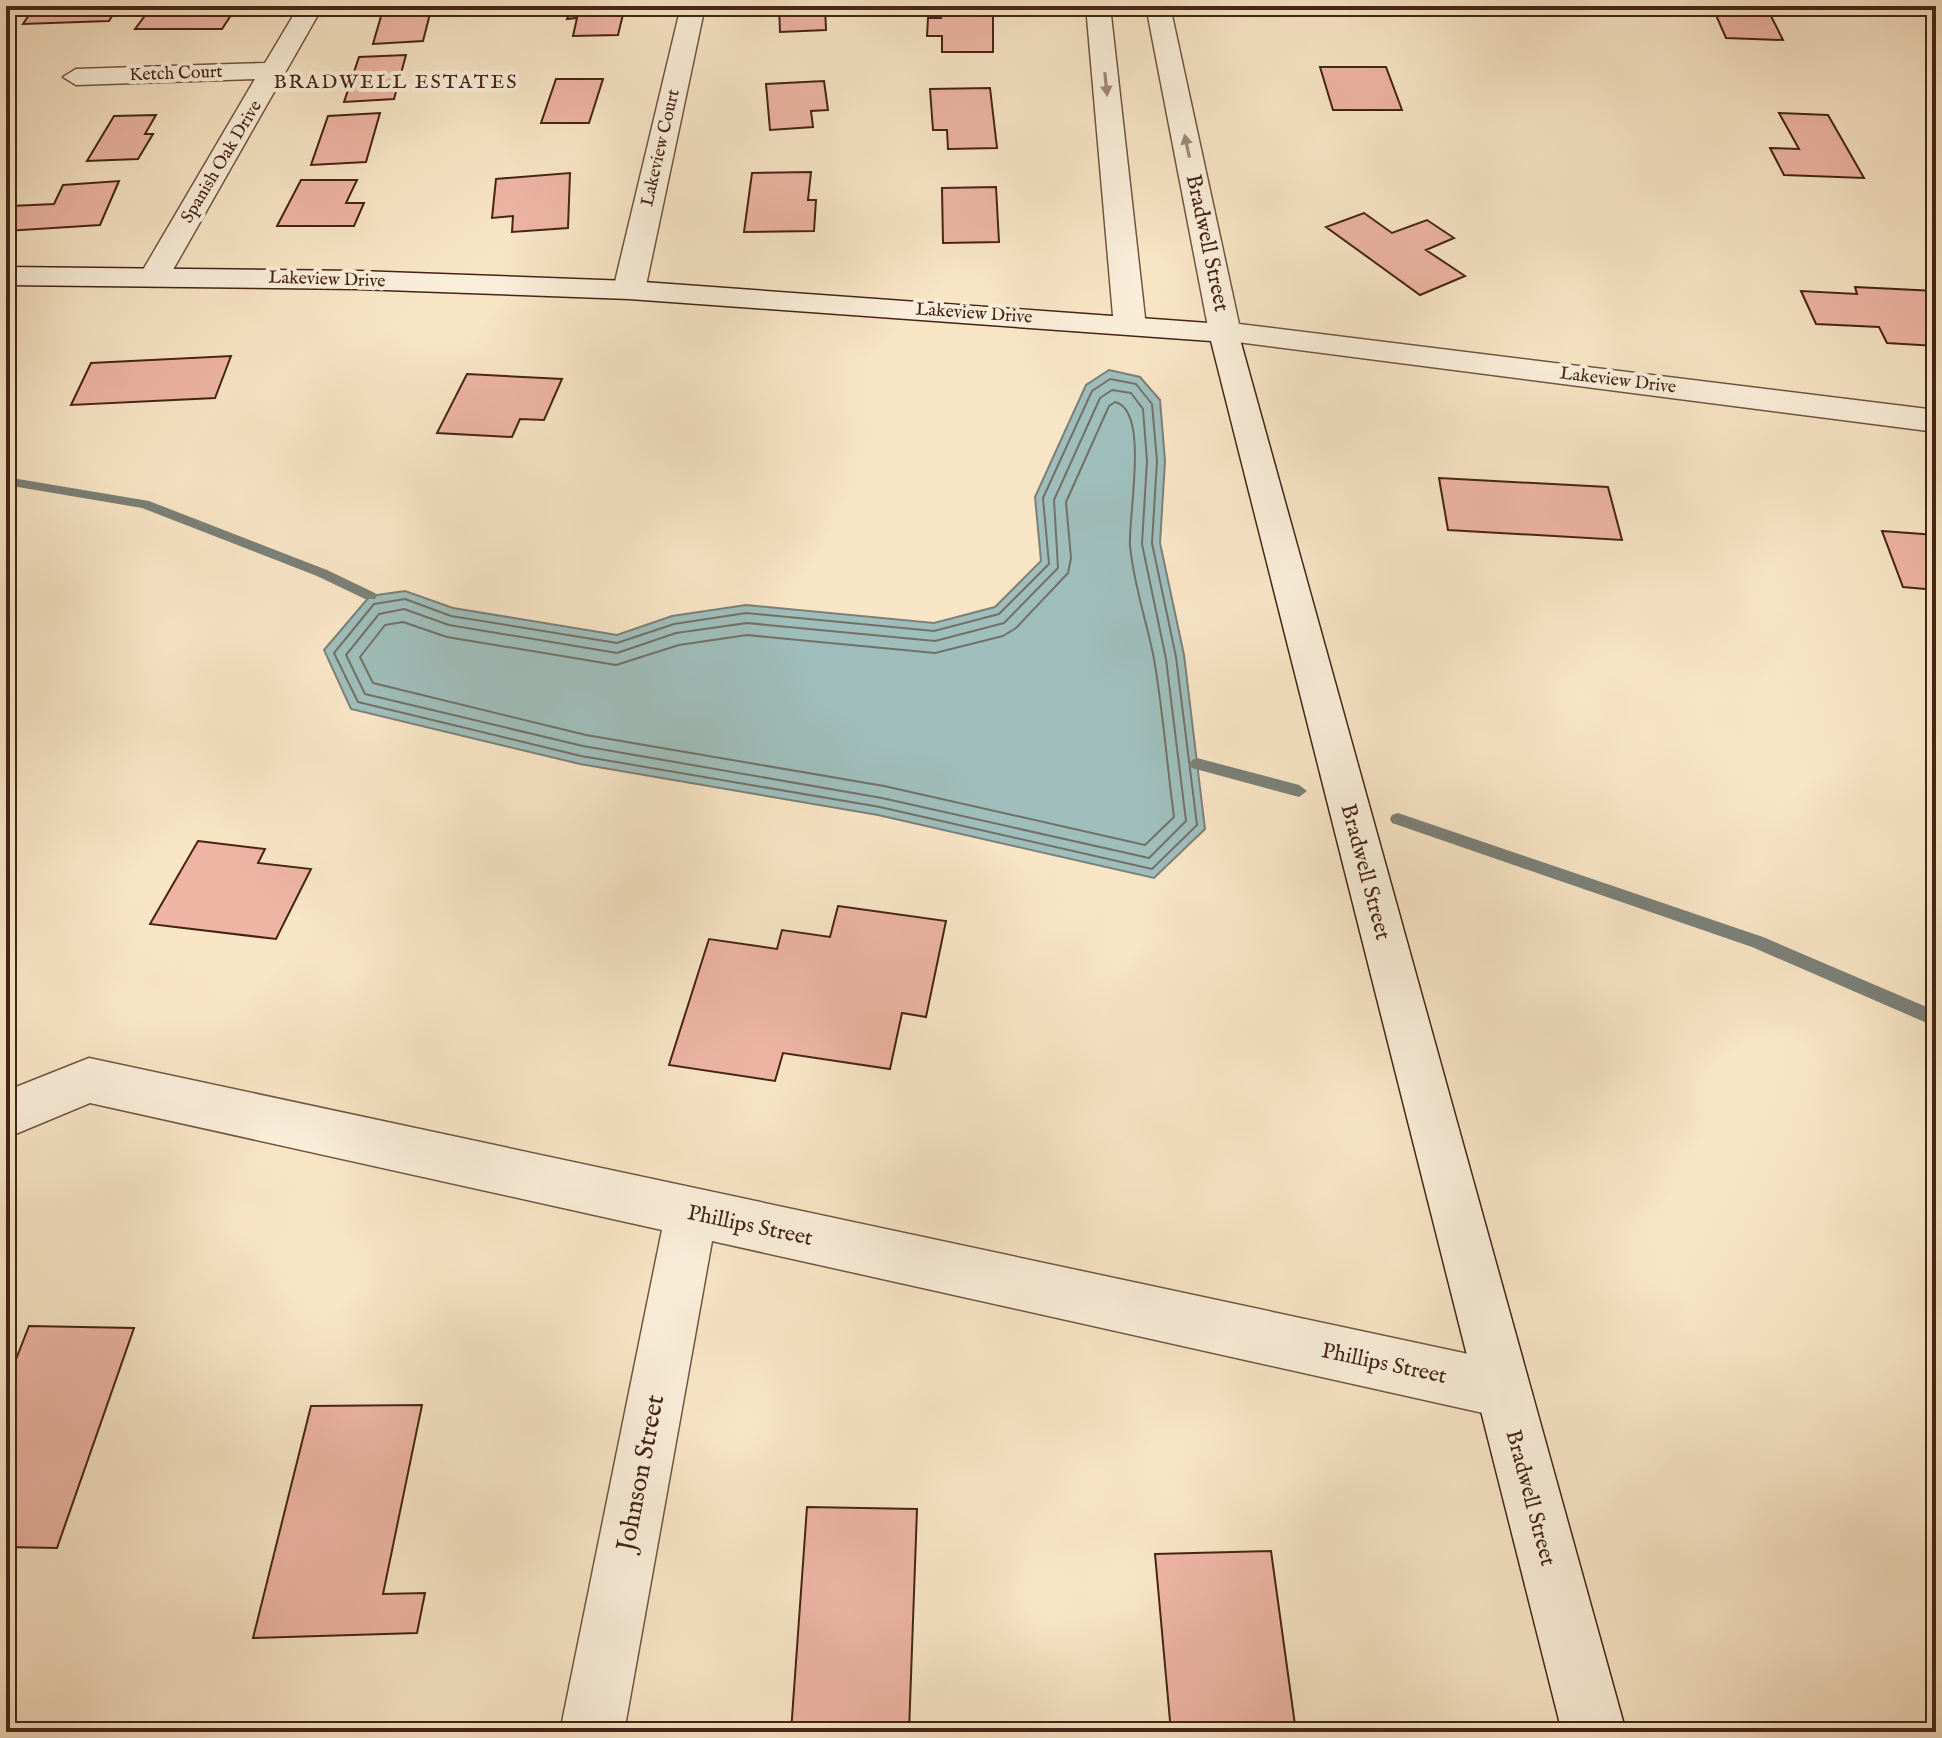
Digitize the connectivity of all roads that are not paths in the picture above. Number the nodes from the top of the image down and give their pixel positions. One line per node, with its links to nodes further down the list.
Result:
1 (311, 6): 7 (street, Spanish Oak Drive)
2 (693, 6): 11 (street, Lakeview Court)
3 (1098, 6): 12 (street, one-way to 12)
4 (1158, 6): 13 (street, Bradwell Street, one-way to 4)
5 (1931, 6): 6 (street)
6 (1936, 13)
7 (275, 71): 8 (street, Ketch Court); 9 (street, Spanish Oak Drive)
8 (76, 77)
9 (155, 275): 10 (street, Lakeview Drive); 11 (street, Lakeview Drive)
10 (6, 276)
11 (629, 290): 12 (street, Lakeview Drive)
12 (1130, 327): 13 (street, Lakeview Drive)
13 (1225, 332): 14 (street, Lakeview Drive); 17 (street, Bradwell Street)
14 (1936, 421)
15 (6, 1115): 16 (street, Phillips Street)
16 (691, 1213): 17 (street, Phillips Street); 18 (street, Johnson Street)
17 (1501, 1389): 19 (street, Bradwell Street)
18 (592, 1732)
19 (1594, 1732)

